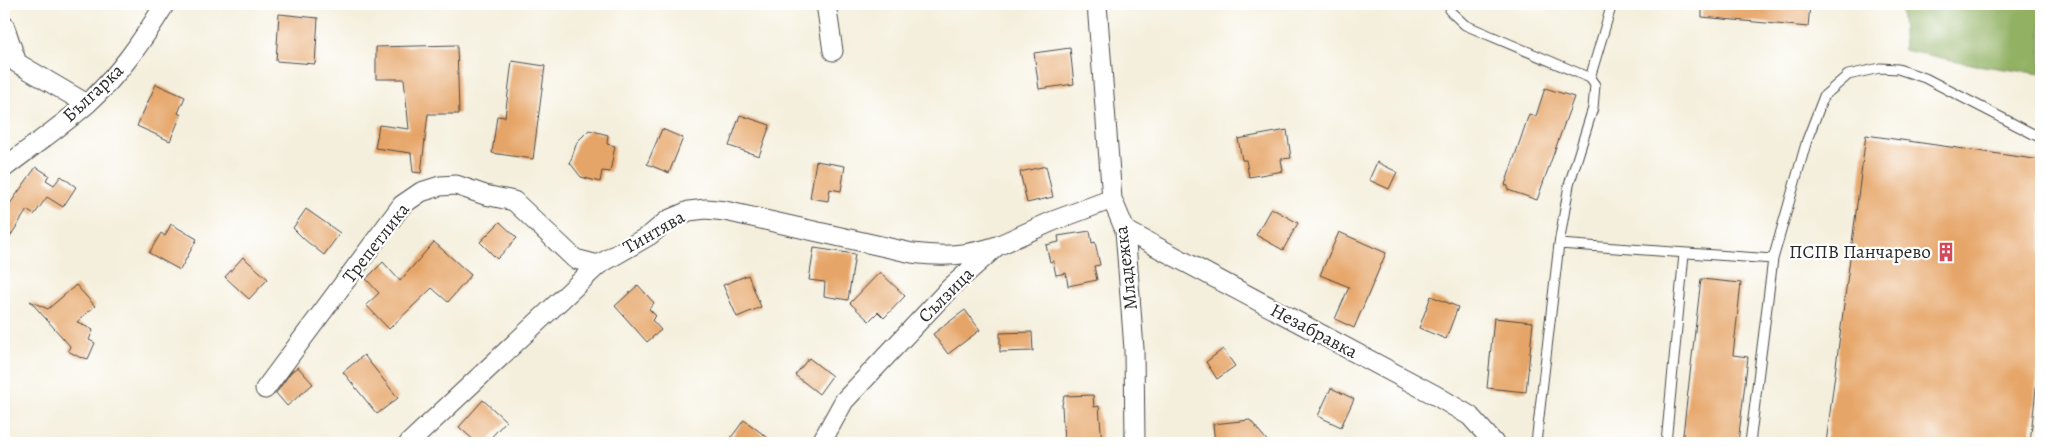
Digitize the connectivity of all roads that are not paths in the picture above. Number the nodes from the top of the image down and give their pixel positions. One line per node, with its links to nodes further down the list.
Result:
1 (165, 4): 9 (street, Българка)
2 (826, 4): 7 (street)
3 (1097, 4): 12 (street, Младежка)
4 (1612, 4): 8 (lane)
5 (1450, 11): 8 (lane)
6 (4, 25): 9 (street)
7 (834, 51)
8 (1590, 78): 14 (lane)
9 (87, 104): 11 (street, Българка)
10 (2041, 138): 17 (lane)
11 (4, 168)
12 (1112, 199): 13 (street, Младежка); 15 (street, Сълзица)
13 (1125, 230): 22 (street, Младежка); 23 (street, Незабравка)
14 (1559, 244): 16 (lane); 24 (lane)
15 (997, 246): 18 (street, Тинтява); 21 (street, Сълзица)
16 (1684, 254): 17 (lane); 25 (lane)
17 (1773, 259): 26 (lane)
18 (598, 265): 19 (street, Трепетлика); 20 (street, Тинтява)
19 (265, 390)
20 (409, 443)
21 (821, 443)
22 (1135, 443)
23 (1494, 443)
24 (1536, 443)
25 (1666, 443)
26 (1750, 443)

